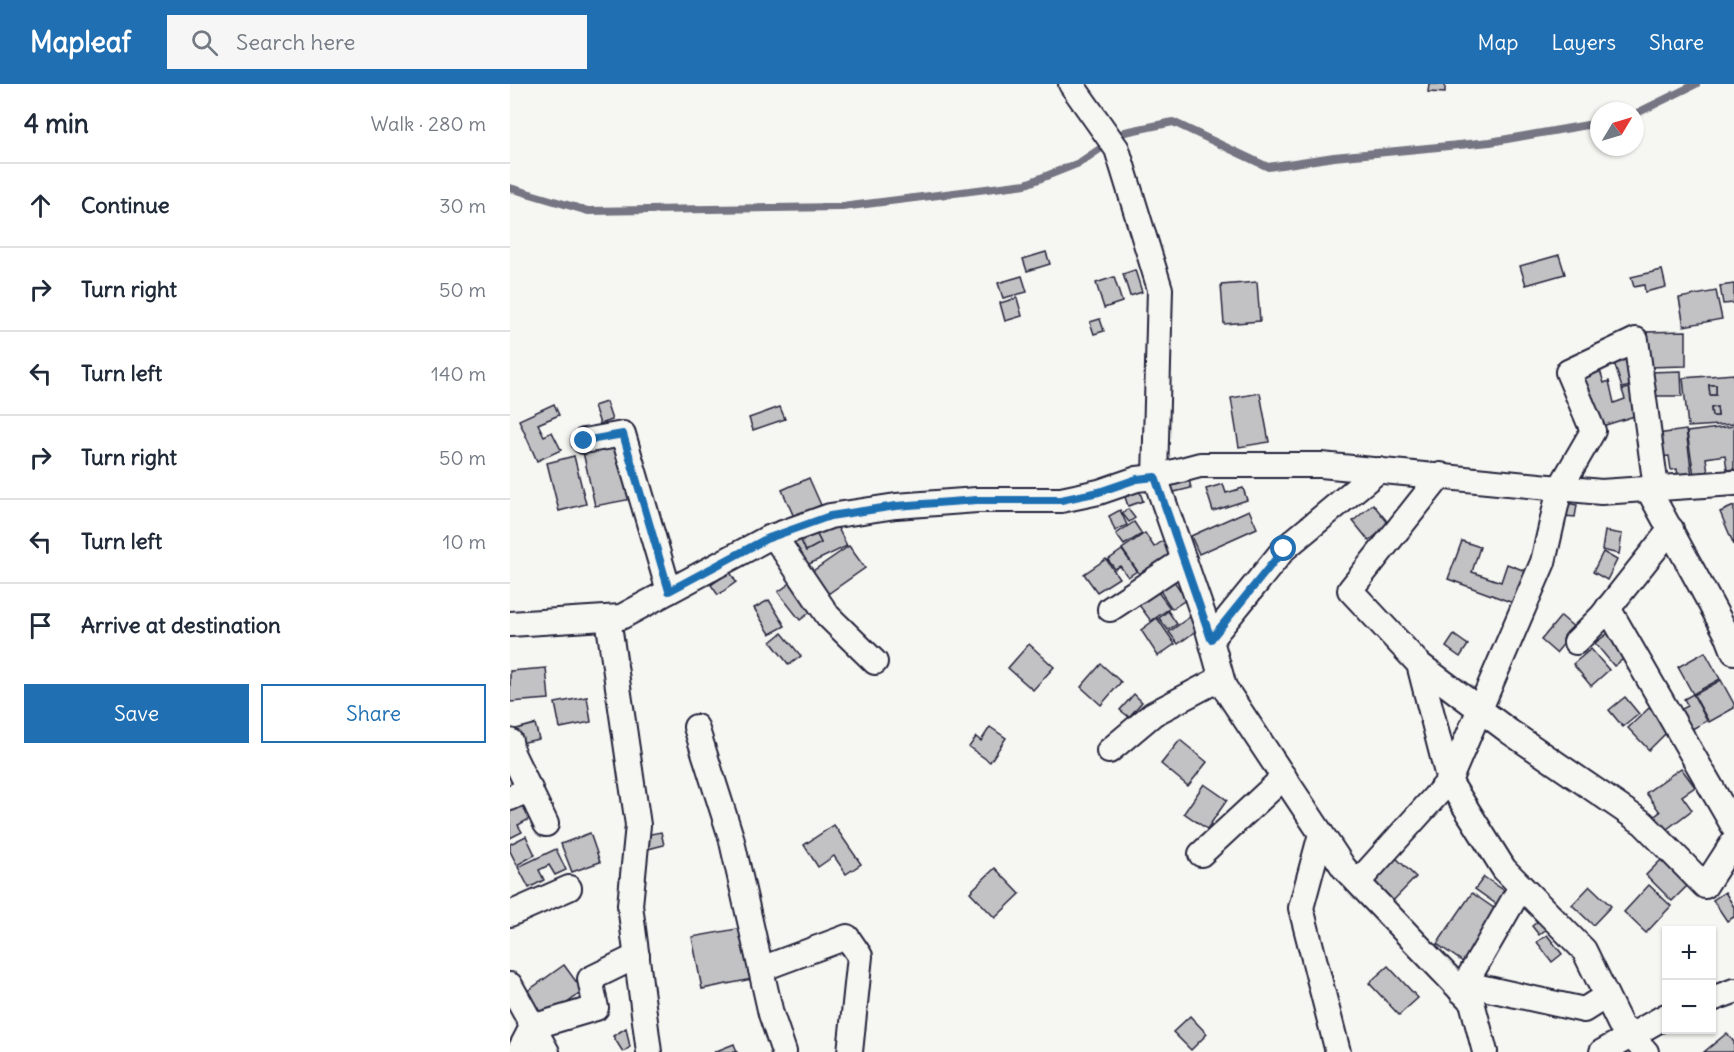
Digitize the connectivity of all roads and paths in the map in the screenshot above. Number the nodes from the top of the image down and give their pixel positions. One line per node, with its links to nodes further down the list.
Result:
1 (1071, 84): 5 (street)
2 (584, 441): 12 (street)
3 (1379, 470): 4 (street); 5 (street); 17 (street)
4 (1441, 475): 7 (street); 21 (street)
5 (1155, 477): 10 (street); 11 (street)
6 (1734, 483): 8 (street)
7 (1560, 488): 8 (street); 8 (street); 23 (street)
8 (1652, 489): 9 (street)
9 (1671, 529): 13 (street); 19 (street)
10 (774, 536): 12 (street); 20 (street)
11 (1184, 560): 14 (street); 17 (street)
12 (669, 591): 15 (street)
13 (1608, 608): 18 (street); 31 (street)
14 (1110, 609)
15 (608, 618): 16 (street); 39 (street)
16 (510, 624)
17 (1211, 639): 22 (street)
18 (1576, 642)
19 (1734, 652)
20 (875, 662)
21 (1419, 664): 23 (street); 28 (street)
22 (1221, 678): 26 (street); 27 (street)
23 (1479, 710): 28 (street); 33 (street)
24 (696, 727): 40 (street)
25 (510, 741): 29 (street)
26 (1108, 751)
27 (1284, 777): 32 (street); 34 (street)
28 (1449, 781): 35 (street); 36 (street)
29 (520, 794): 30 (street)
30 (546, 824)
31 (1734, 827)
32 (1321, 834): 35 (street); 54 (street)
33 (1734, 841)
34 (1201, 854)
35 (1358, 882): 42 (street)
36 (1521, 887): 42 (street); 44 (street)
37 (569, 888): 38 (street)
38 (510, 914)
39 (637, 956): 47 (street); 51 (street)
40 (761, 969): 52 (street); 53 (street)
41 (510, 985): 47 (street)
42 (1463, 988): 44 (street); 55 (street)
43 (1734, 991): 45 (street)
44 (1606, 996): 48 (street)
45 (1716, 998)
46 (1662, 1020): 48 (street)
47 (532, 1027): 49 (street); 50 (street)
48 (1638, 1044): 56 (street)
49 (519, 1052)
50 (547, 1052)
51 (649, 1052)
52 (784, 1052)
53 (850, 1052)
54 (1338, 1052)
55 (1485, 1052)
56 (1602, 1052)

